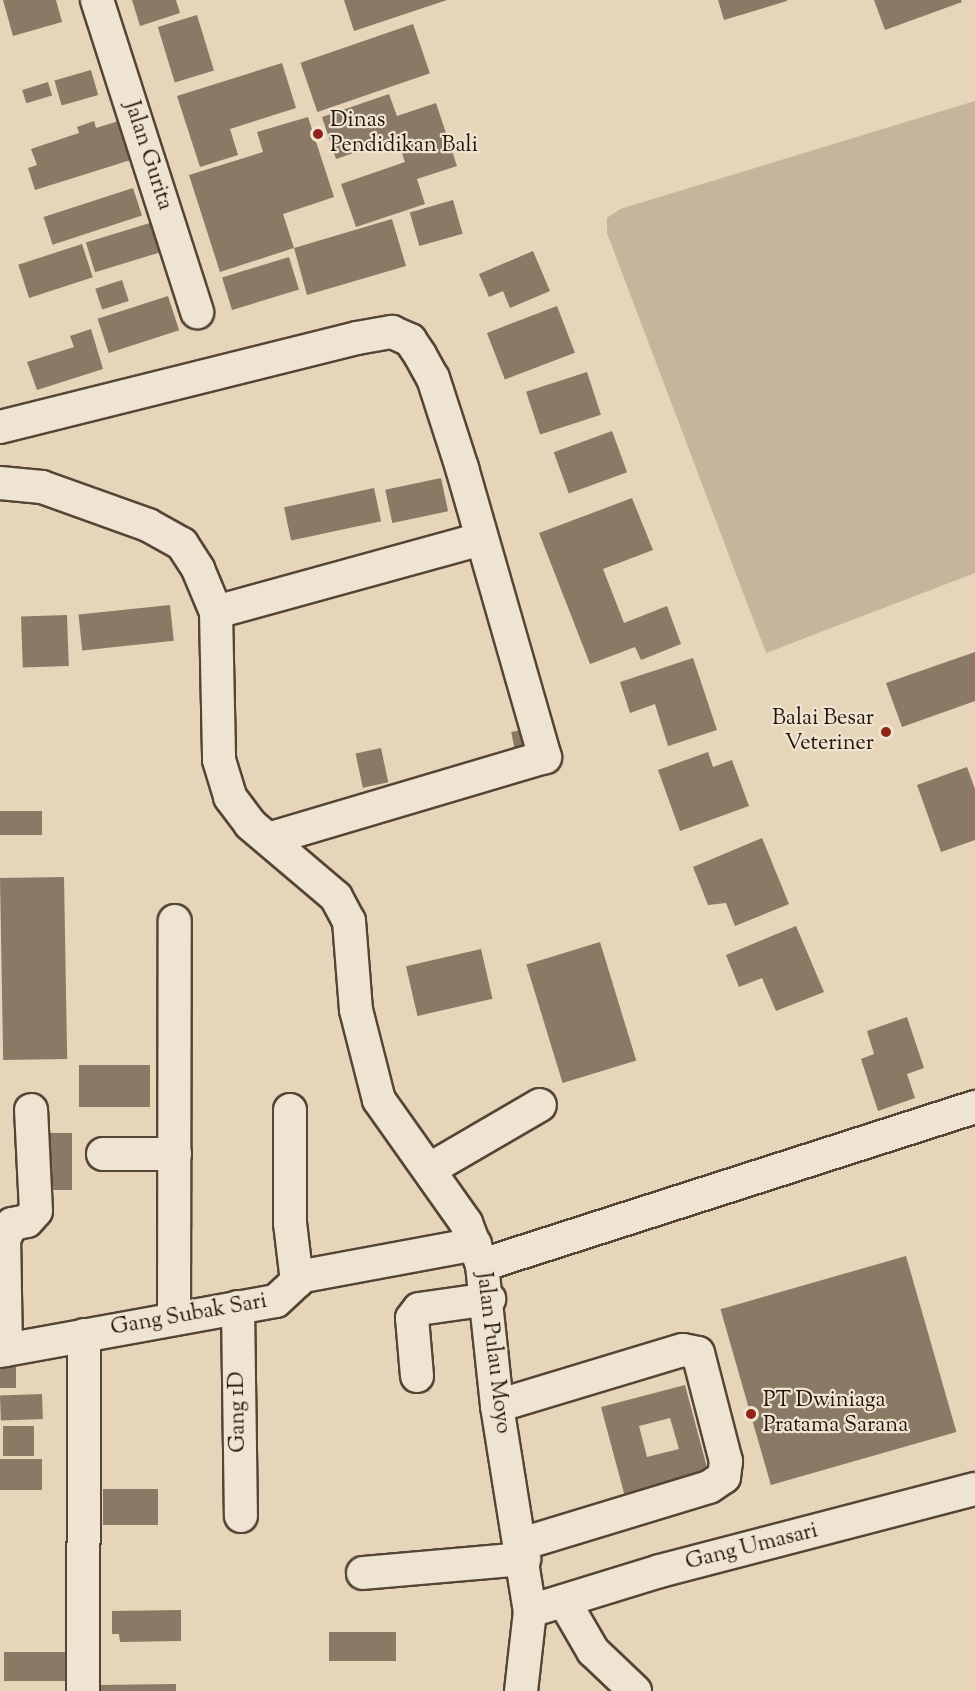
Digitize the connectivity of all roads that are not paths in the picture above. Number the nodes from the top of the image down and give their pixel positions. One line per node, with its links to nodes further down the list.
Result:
1 (97, 0): 2 (street, Jalan Gurita)
2 (197, 312)
3 (0, 427): 5 (street)
4 (0, 483): 6 (street, Jalan Pulau Moyo)
5 (481, 539): 6 (street); 7 (street)
6 (216, 612): 7 (street, Jalan Pulau Moyo)
7 (269, 839): 15 (street, Jalan Pulau Moyo)
8 (175, 921): 14 (street)
9 (540, 1105): 15 (street)
10 (975, 1107): 16 (street, Gang Subak Sari)
11 (31, 1110): 22 (street)
12 (290, 1110): 17 (street)
13 (103, 1154): 14 (street)
14 (175, 1154): 20 (street)
15 (430, 1169): 16 (street, Jalan Pulau Moyo)
16 (462, 1252): 17 (street, Gang Subak Sari); 18 (street, Jalan Pulau Moyo)
17 (297, 1282): 19 (street, Gang Subak Sari)
18 (474, 1301): 23 (street); 24 (street, Jalan Pulau Moyo)
19 (238, 1307): 20 (street, Gang Subak Sari); 26 (street, Gang 1D)
20 (174, 1318): 21 (street, Gang Subak Sari)
21 (84, 1335): 22 (street, Gang Subak Sari); 31 (street)
22 (3, 1351)
23 (417, 1376)
24 (497, 1406): 27 (street, Jalan Pulau Moyo); 27 (street)
25 (975, 1489): 29 (street, Gang Umasari)
26 (241, 1516)
27 (522, 1552): 28 (street); 30 (street, Jalan Pulau Moyo)
28 (363, 1573)
29 (564, 1601): 30 (street, Gang Umasari); 33 (street)
30 (530, 1611): 32 (street, Jalan Pulau Moyo)
31 (83, 1691)
32 (521, 1691)
33 (635, 1691)

